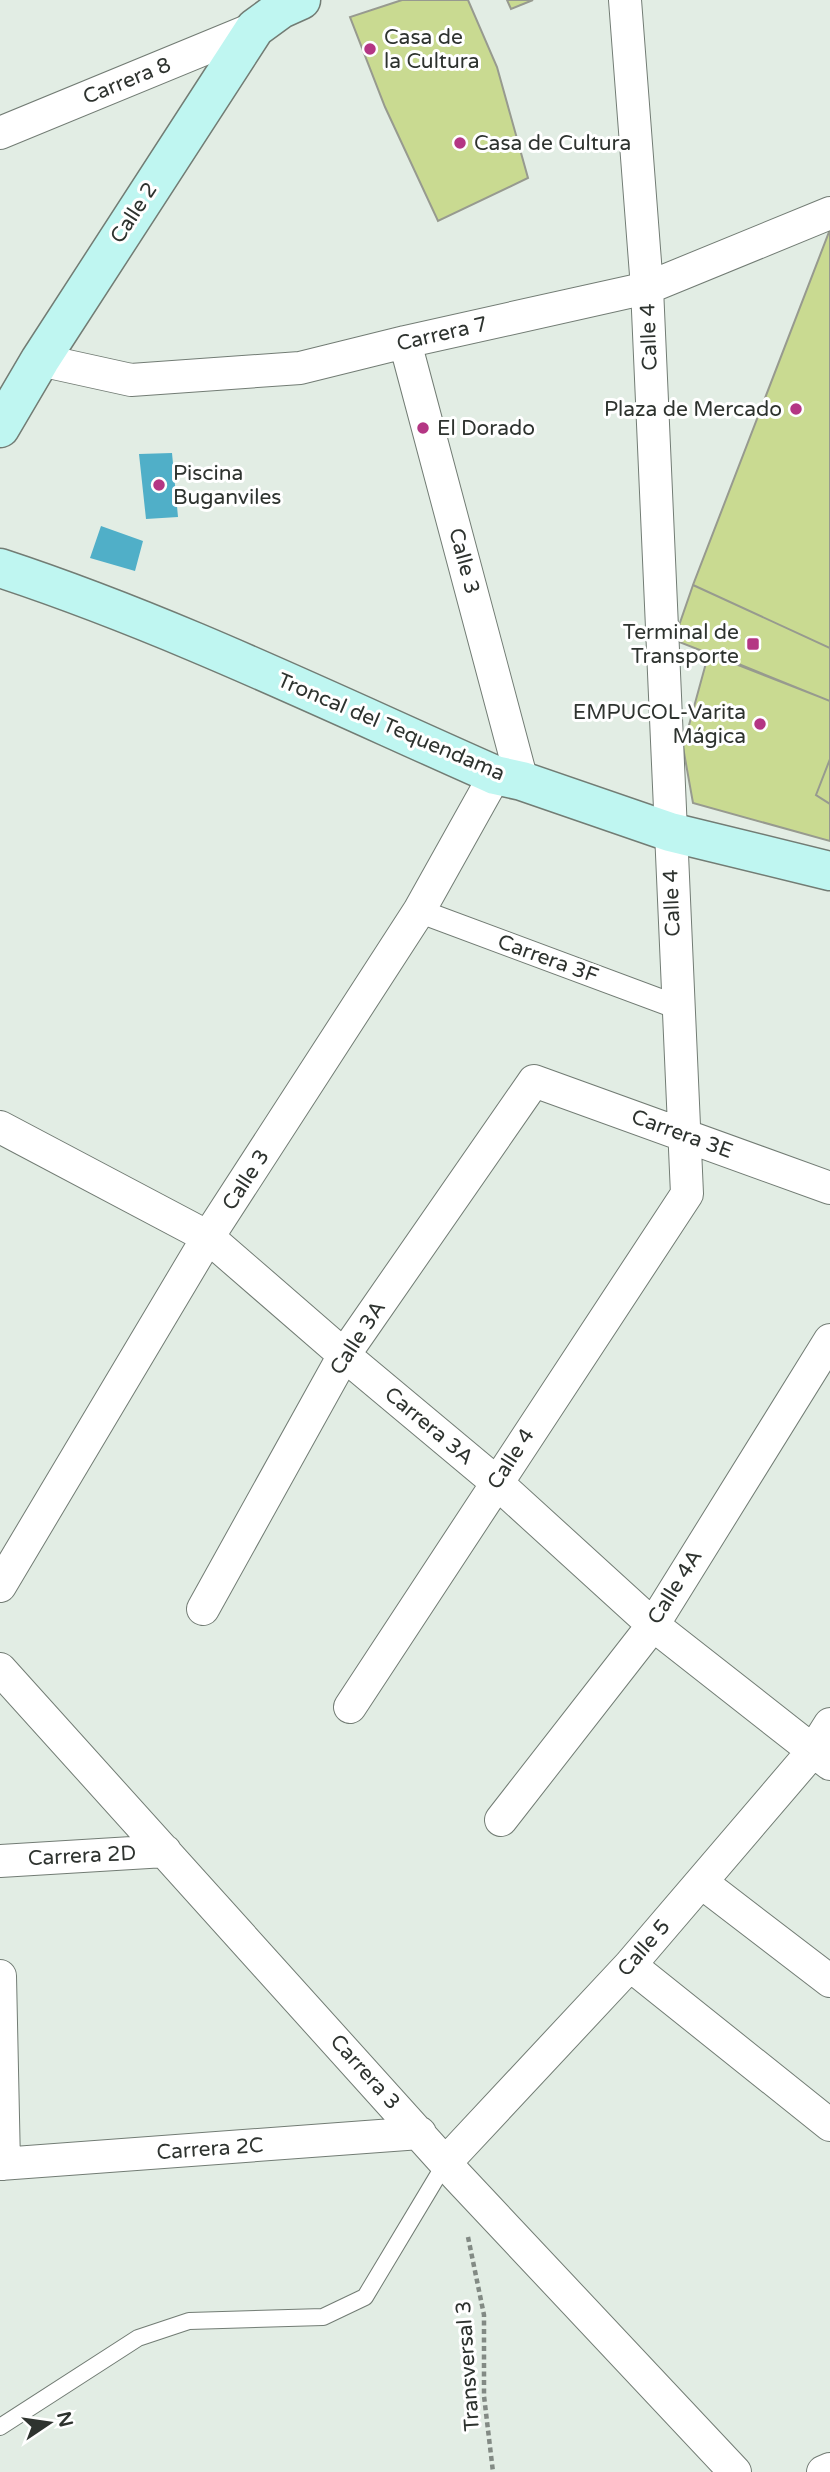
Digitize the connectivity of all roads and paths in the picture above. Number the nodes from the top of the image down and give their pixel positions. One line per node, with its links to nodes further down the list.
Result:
1 (625, 0): 5 (street, Calle 4)
2 (278, 9): 3 (street, Carrera 8); 7 (main road, Calle 2)
3 (3, 126)
4 (830, 213): 5 (street, Carrera 7)
5 (647, 288): 6 (street, Carrera 7); 11 (street, Calle 4)
6 (405, 342): 7 (street, Carrera 7); 10 (street, Calle 3)
7 (40, 360): 8 (main road, Calle 2)
8 (0, 428)
9 (0, 568): 10 (main road, Troncal del Tequendama)
10 (509, 778): 11 (main road, Troncal del Tequendama); 13 (street, Calle 3)
11 (670, 832): 12 (main road, Troncal del Tequendama); 14 (street, Calle 4)
12 (830, 871)
13 (419, 911): 14 (street, Carrera 3F); 19 (street, Calle 3)
14 (677, 1007): 17 (street, Calle 4)
15 (534, 1081): 17 (street, Carrera 3E); 21 (street, Calle 3A)
16 (0, 1127): 19 (street, Carrera 3A)
17 (684, 1134): 18 (street, Carrera 3E); 22 (street, Calle 4)
18 (830, 1188)
19 (208, 1237): 21 (street, Carrera 3A); 23 (street, Calle 3)
20 (830, 1340): 25 (street, Calle 4A)
21 (344, 1355): 22 (street, Carrera 3A); 24 (street, Calle 3A)
22 (496, 1482): 25 (street, Carrera 3A); 27 (street, Calle 4)
23 (0, 1586)
24 (203, 1609)
25 (653, 1625): 29 (street, Carrera 3A); 30 (street, Calle 4A)
26 (0, 1669): 31 (street, Carrera 3)
27 (350, 1707)
28 (830, 1724): 29 (street, Calle 5)
29 (821, 1758): 33 (street, Calle 5)
30 (501, 1820)
31 (165, 1851): 32 (street, Carrera 2D); 38 (street, Carrera 3)
32 (0, 1861)
33 (701, 1882): 34 (street, Calle 5); 36 (street)
34 (630, 1965): 37 (street); 39 (street, Calle 5)
35 (0, 1976): 40 (street)
36 (830, 1981)
37 (830, 2125)
38 (420, 2133): 39 (street, Carrera 3); 40 (street, Carrera 2C)
39 (446, 2162): 42 (lane); 45 (street, Carrera 3)
40 (2, 2164)
41 (467, 2232): 44 (path, Transversal 3)
42 (0, 2427)
43 (830, 2469): 46 (street)
44 (492, 2472)
45 (735, 2472)
46 (823, 2472)

